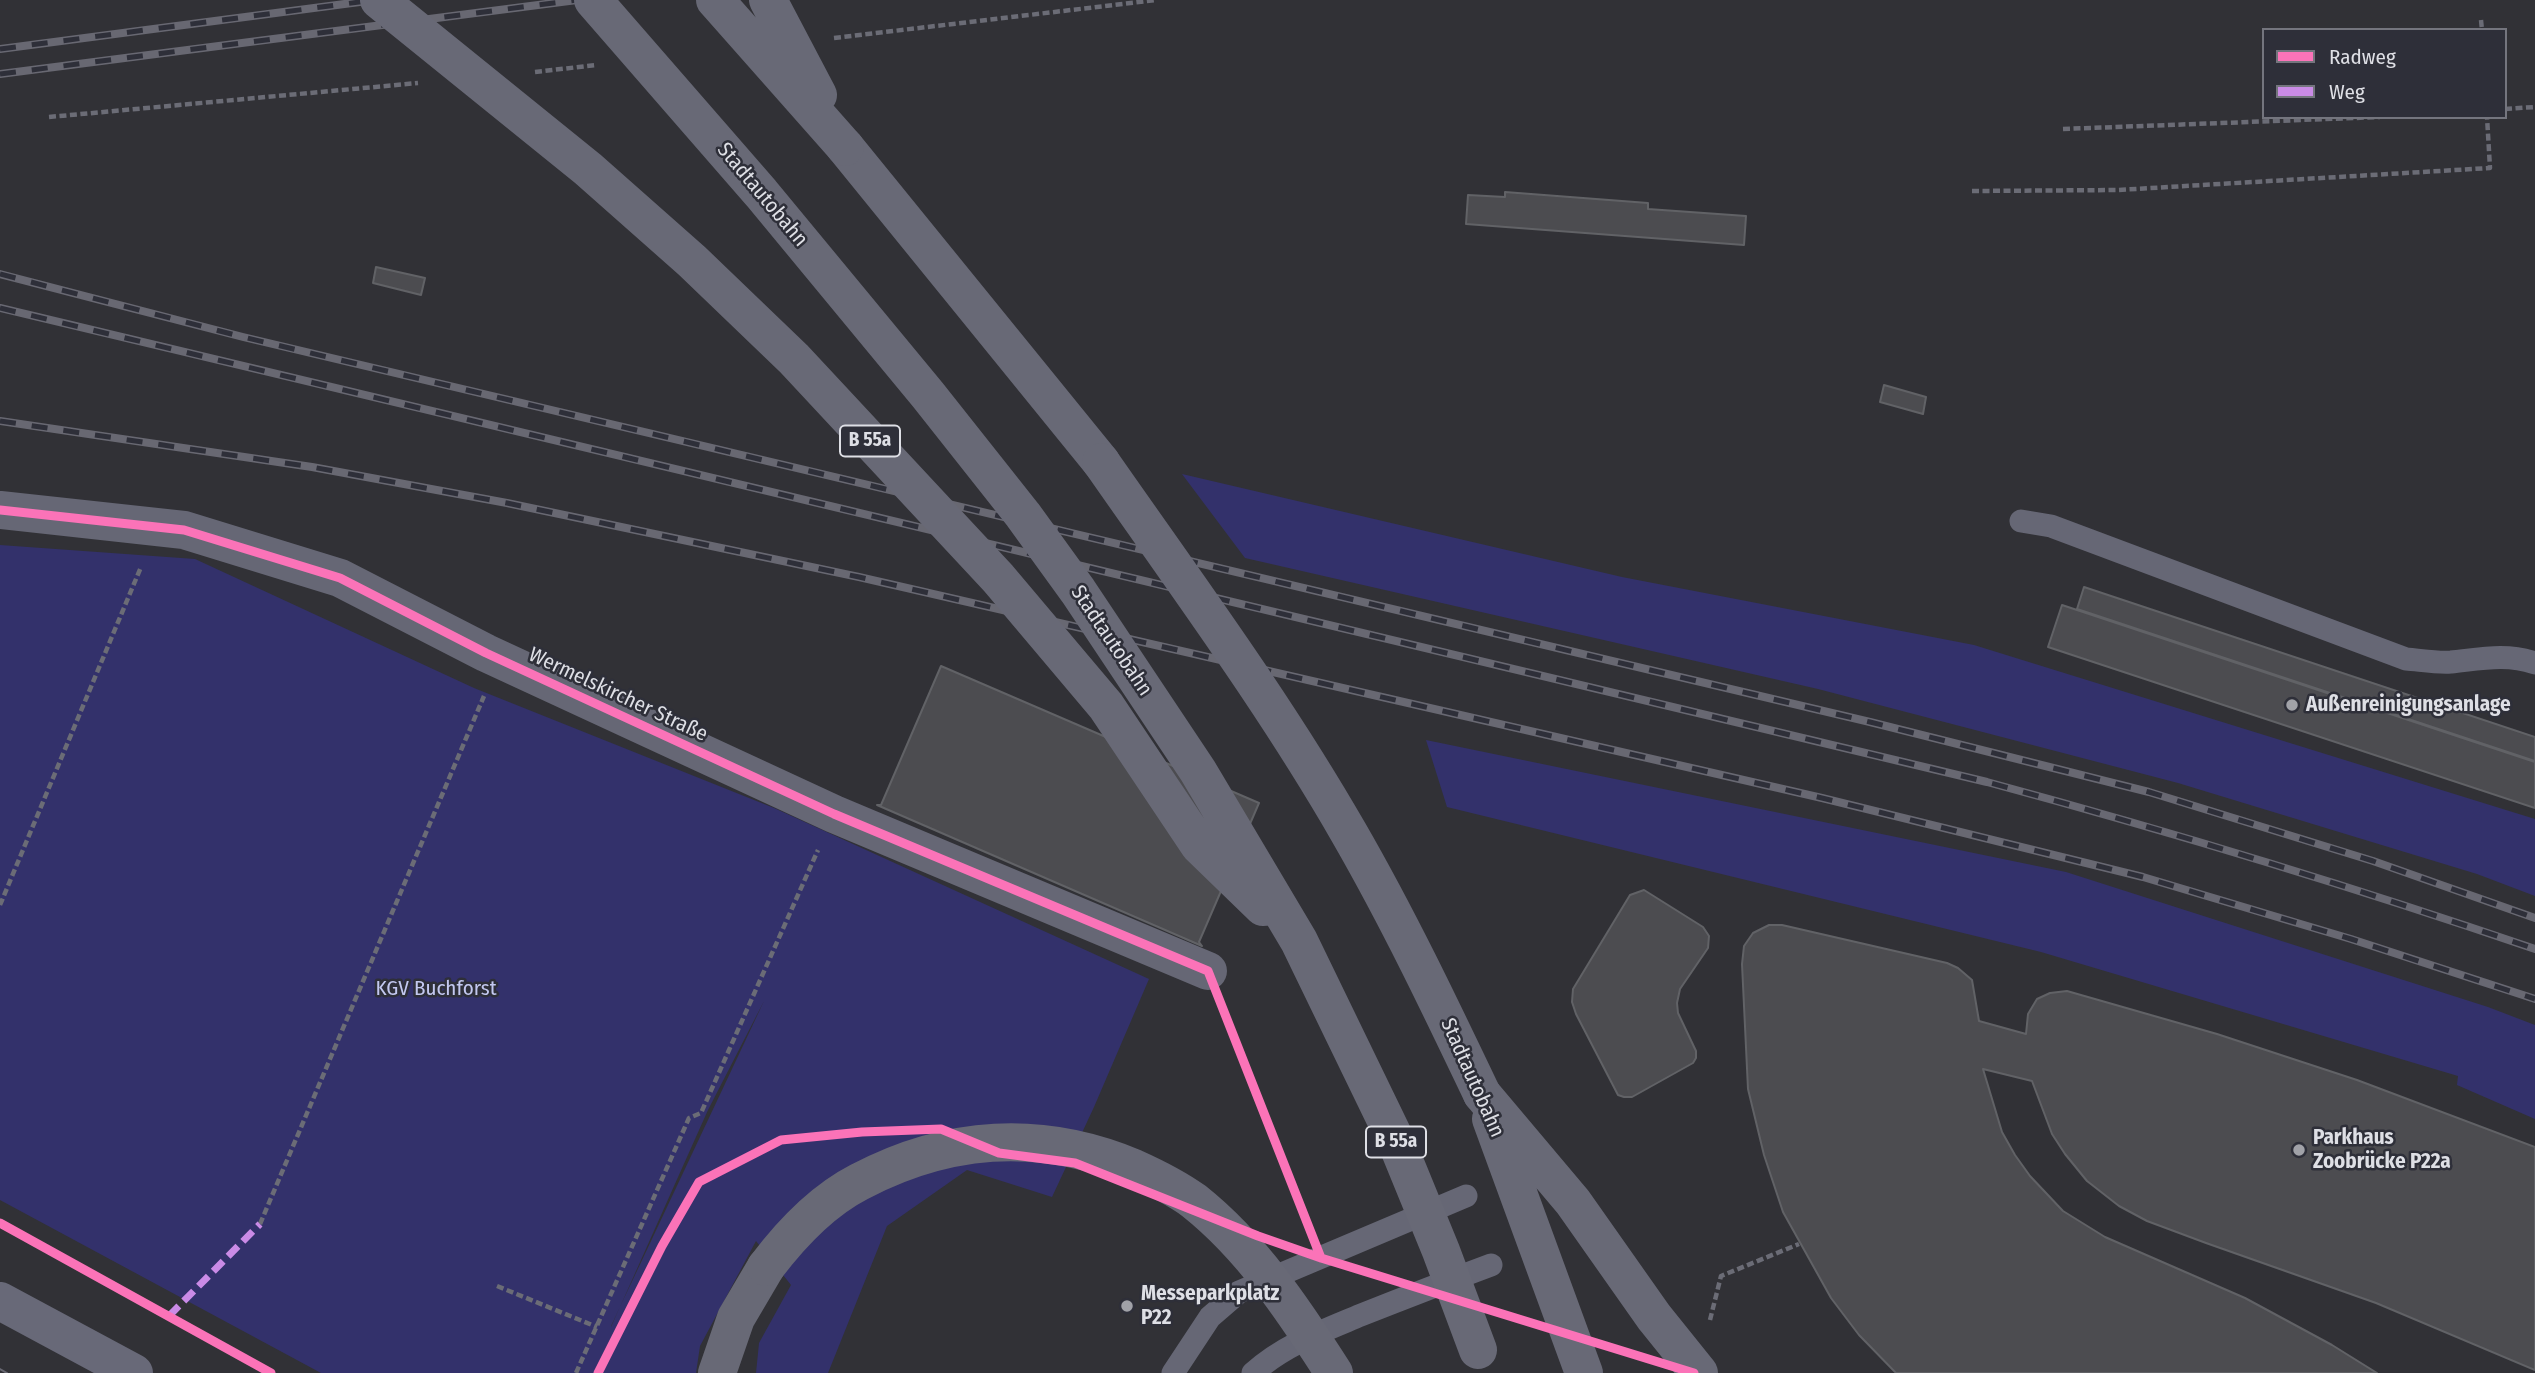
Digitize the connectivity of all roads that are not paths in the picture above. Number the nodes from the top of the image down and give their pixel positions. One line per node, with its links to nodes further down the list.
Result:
1 (379, 0): 9 (highway, B 55a, bridge)
2 (593, 0): 9 (highway, Stadtautobahn / B 55a, bridge)
3 (715, 0): 5 (highway, Stadtautobahn, bridge)
4 (768, 0): 5 (highway, bridge)
5 (845, 147): 11 (highway, Stadtautobahn, bridge)
6 (0, 510): 10 (street, Wermelskircher Straße)
7 (2021, 521): 8 (lane)
8 (2535, 663)
9 (1299, 941): 20 (highway, Stadtautobahn / B 55a, bridge)
10 (1208, 971)
11 (1482, 1094): 21 (highway, Stadtautobahn); 22 (highway)
12 (1466, 1196): 17 (lane)
13 (1491, 1265): 18 (lane)
14 (0, 1301): 15 (main road)
15 (134, 1373)
16 (717, 1373): 19 (highway, bridge)
17 (1173, 1373)
18 (1253, 1373)
19 (1334, 1373)
20 (1485, 1373)
21 (1584, 1373)
22 (1699, 1373)

